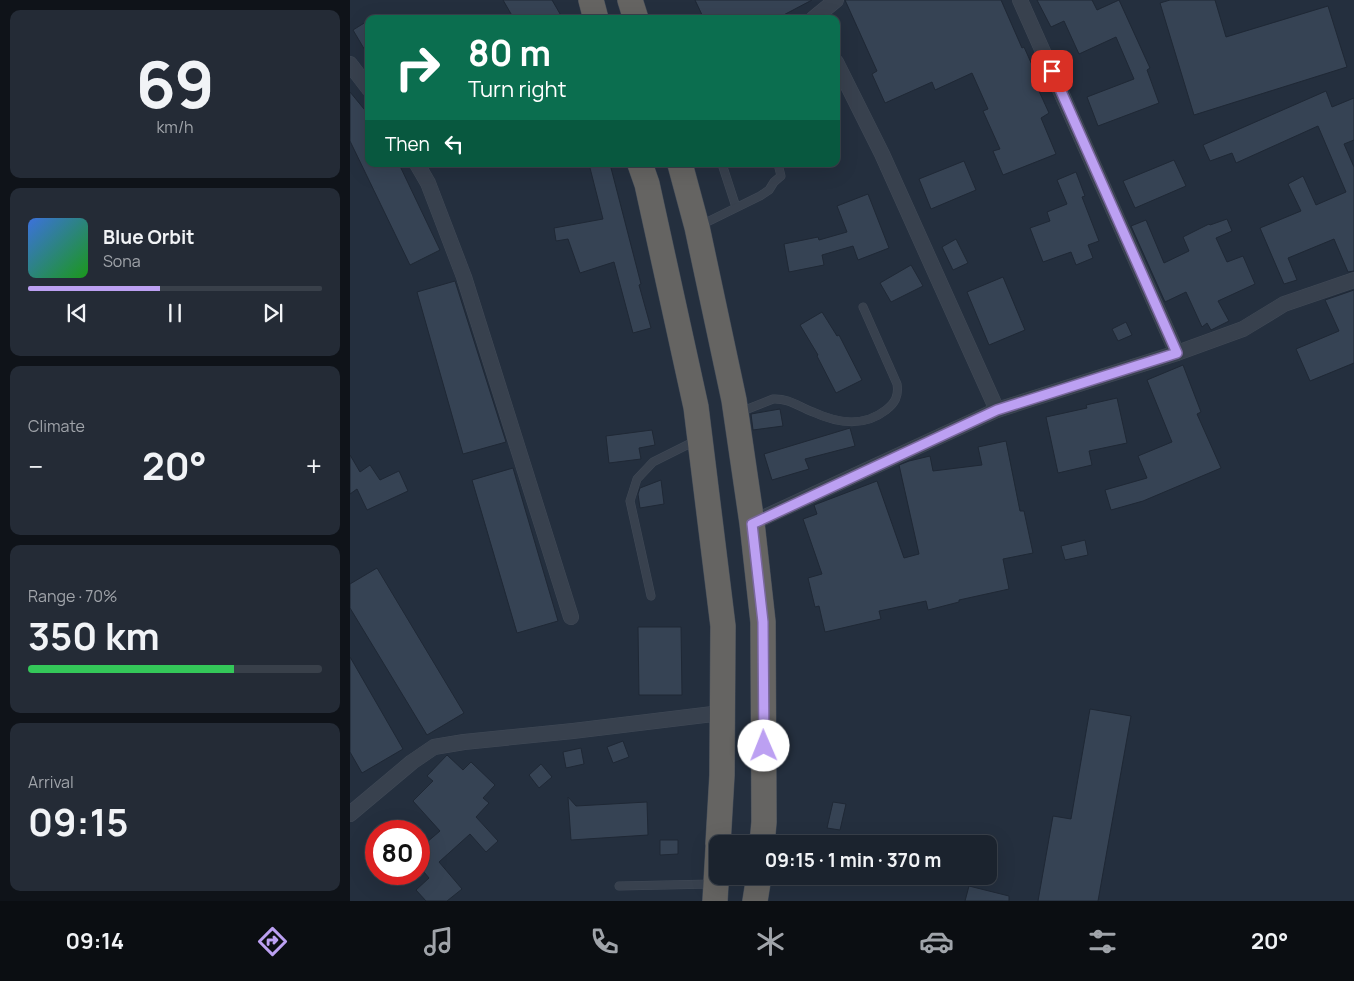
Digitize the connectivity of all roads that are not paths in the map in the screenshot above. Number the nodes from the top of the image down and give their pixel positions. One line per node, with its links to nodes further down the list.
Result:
1 (590, 0): 5 (highway)
2 (630, 0): 6 (highway)
3 (836, 0): 7 (street)
4 (1020, 0): 20 (street)
5 (595, 15)
6 (635, 15)
7 (818, 15)
8 (350, 64): 10 (street)
9 (840, 70): 21 (street)
10 (365, 84)
11 (420, 167): 26 (street)
12 (641, 167): 23 (highway)
13 (681, 167): 17 (highway)
14 (723, 167): 16 (lane)
15 (779, 167): 16 (lane)
16 (736, 207): 17 (lane)
17 (696, 227): 22 (highway)
18 (1354, 280): 20 (street)
19 (862, 307): 22 (lane)
20 (1177, 353): 21 (street)
21 (997, 410): 24 (street)
22 (736, 413): 24 (highway)
23 (700, 438): 25 (lane); 27 (highway)
24 (752, 524): 30 (highway)
25 (651, 596)
26 (571, 617)
27 (721, 713): 28 (street); 29 (highway)
28 (350, 814)
29 (719, 835)
30 (763, 835)
31 (758, 885): 34 (highway)
32 (619, 886): 33 (lane)
33 (715, 893)
34 (755, 901)

